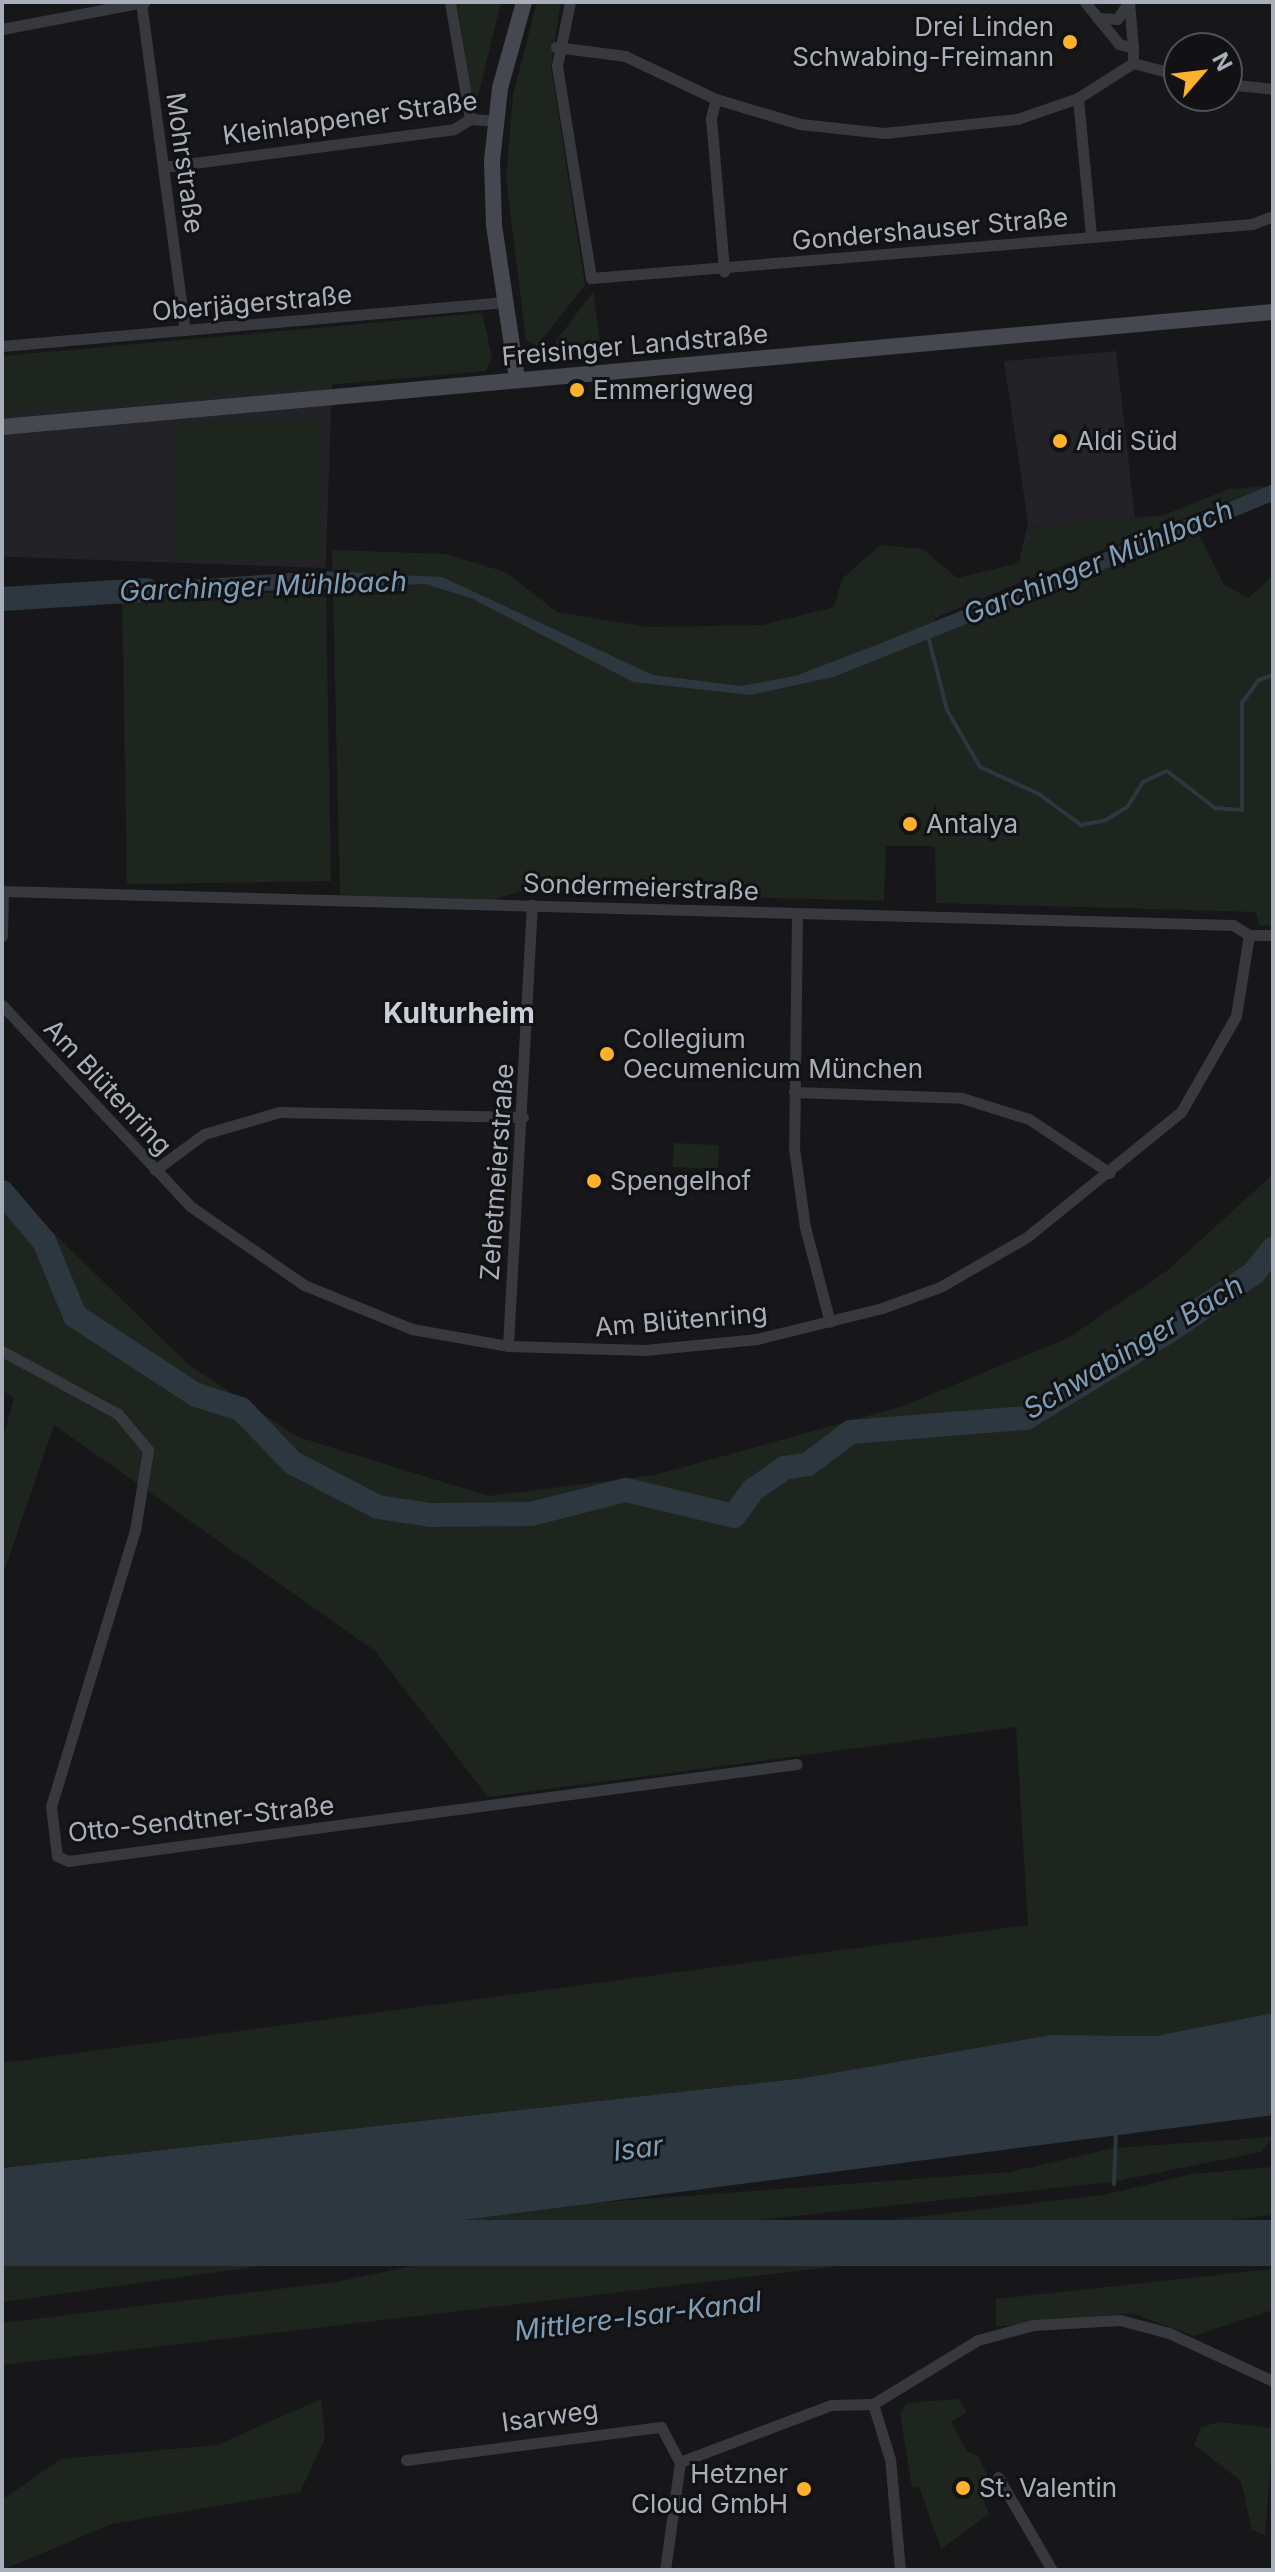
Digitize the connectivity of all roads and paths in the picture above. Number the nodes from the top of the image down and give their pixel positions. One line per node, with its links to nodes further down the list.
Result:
1 (142, 2): 8 (street); 19 (street, Mohrstraße)
2 (450, 2): 17 (street)
3 (524, 2): 18 (main road)
4 (570, 2): 9 (street)
5 (1085, 2): 7 (street)
6 (1129, 2): 7 (street); 10 (street)
7 (1097, 18): 10 (street)
8 (2, 29)
9 (556, 47): 16 (street); 22 (street, Gondershauser Straße)
10 (1133, 48): 11 (street)
11 (1133, 63): 12 (street); 15 (street)
12 (1163, 71)
13 (1243, 86): 14 (street)
14 (1273, 89)
15 (1078, 98): 16 (street); 21 (street)
16 (716, 99): 22 (street)
17 (470, 119): 18 (street, Kleinlappener Straße); 19 (street, Kleinlappener Straße)
18 (496, 121): 23 (main road)
19 (163, 167): 25 (street, Mohrstraße)
20 (1273, 216): 21 (street, Gondershauser Straße)
21 (1091, 236): 22 (street, Gondershauser Straße)
22 (724, 271)
23 (505, 302): 25 (street, Oberjägerstraße); 27 (main road)
24 (1273, 312): 27 (main road, Freisinger Landstraße)
25 (185, 330): 26 (street, Oberjägerstraße)
26 (2, 346)
27 (517, 379): 28 (main road, Freisinger Landstraße)
28 (2, 427)
29 (3, 891): 30 (street, Sondermeierstraße); 34 (street)
30 (532, 905): 31 (street, Sondermeierstraße); 37 (street, Zehetmeierstraße)
31 (797, 913): 32 (street, Sondermeierstraße); 36 (street)
32 (1249, 935): 33 (street, Sondermeierstraße); 39 (street, Am Blütenring)
33 (1273, 935)
34 (2, 936)
35 (2, 1005): 38 (street, Am Blütenring)
36 (794, 1092): 39 (street); 40 (street)
37 (523, 1117): 38 (street); 41 (street, Zehetmeierstraße)
38 (155, 1170): 41 (street, Am Blütenring)
39 (1110, 1173): 40 (street, Am Blütenring)
40 (830, 1322): 41 (street, Am Blütenring)
41 (508, 1346)
42 (6, 1353): 43 (street, Otto-Sendtner-Straße)
43 (797, 1764)
44 (1273, 2381): 45 (street)
45 (873, 2404): 47 (street); 50 (street)
46 (406, 2460): 47 (street, Isarweg)
47 (680, 2462): 49 (street)
48 (998, 2477): 51 (street)
49 (665, 2570)
50 (900, 2570)
51 (1052, 2570)

